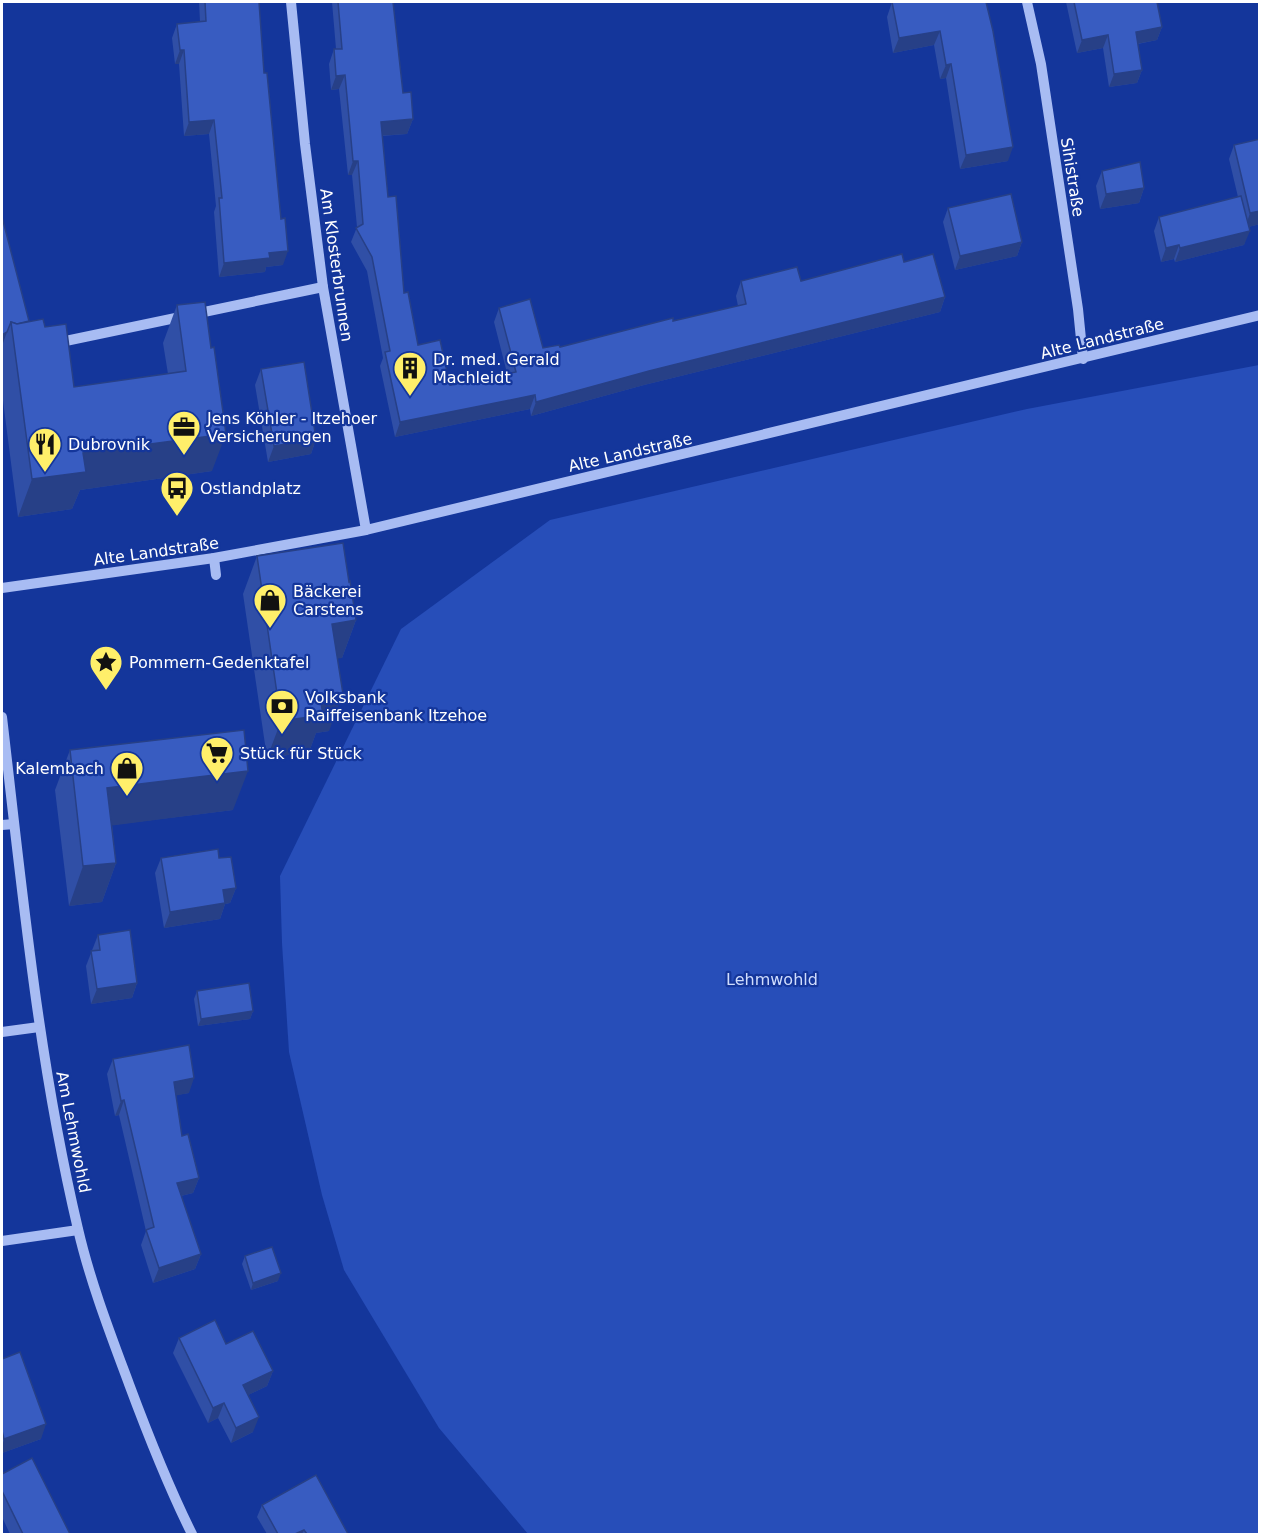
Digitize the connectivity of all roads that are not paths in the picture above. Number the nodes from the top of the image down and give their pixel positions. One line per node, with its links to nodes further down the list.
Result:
1 (291, 2): 3 (street, Am Klosterbrunnen)
2 (1027, 2): 6 (street, Sihistraße)
3 (322, 287): 5 (street); 7 (street, Am Klosterbrunnen)
4 (1260, 315): 6 (street, Alte Landstraße)
5 (47, 344)
6 (1083, 359): 7 (street, Alte Landstraße)
7 (366, 530): 8 (street, Alte Landstraße)
8 (214, 558): 9 (street); 10 (street, Alte Landstraße)
9 (216, 575)
10 (2, 588)
11 (2, 717): 12 (street, Am Lehmwohld)
12 (14, 824): 13 (street); 14 (street, Am Lehmwohld)
13 (2, 825)
14 (39, 1028): 15 (street); 16 (street, Am Lehmwohld)
15 (2, 1032)
16 (78, 1230): 17 (street); 18 (street, Am Lehmwohld)
17 (2, 1241)
18 (192, 1534)

